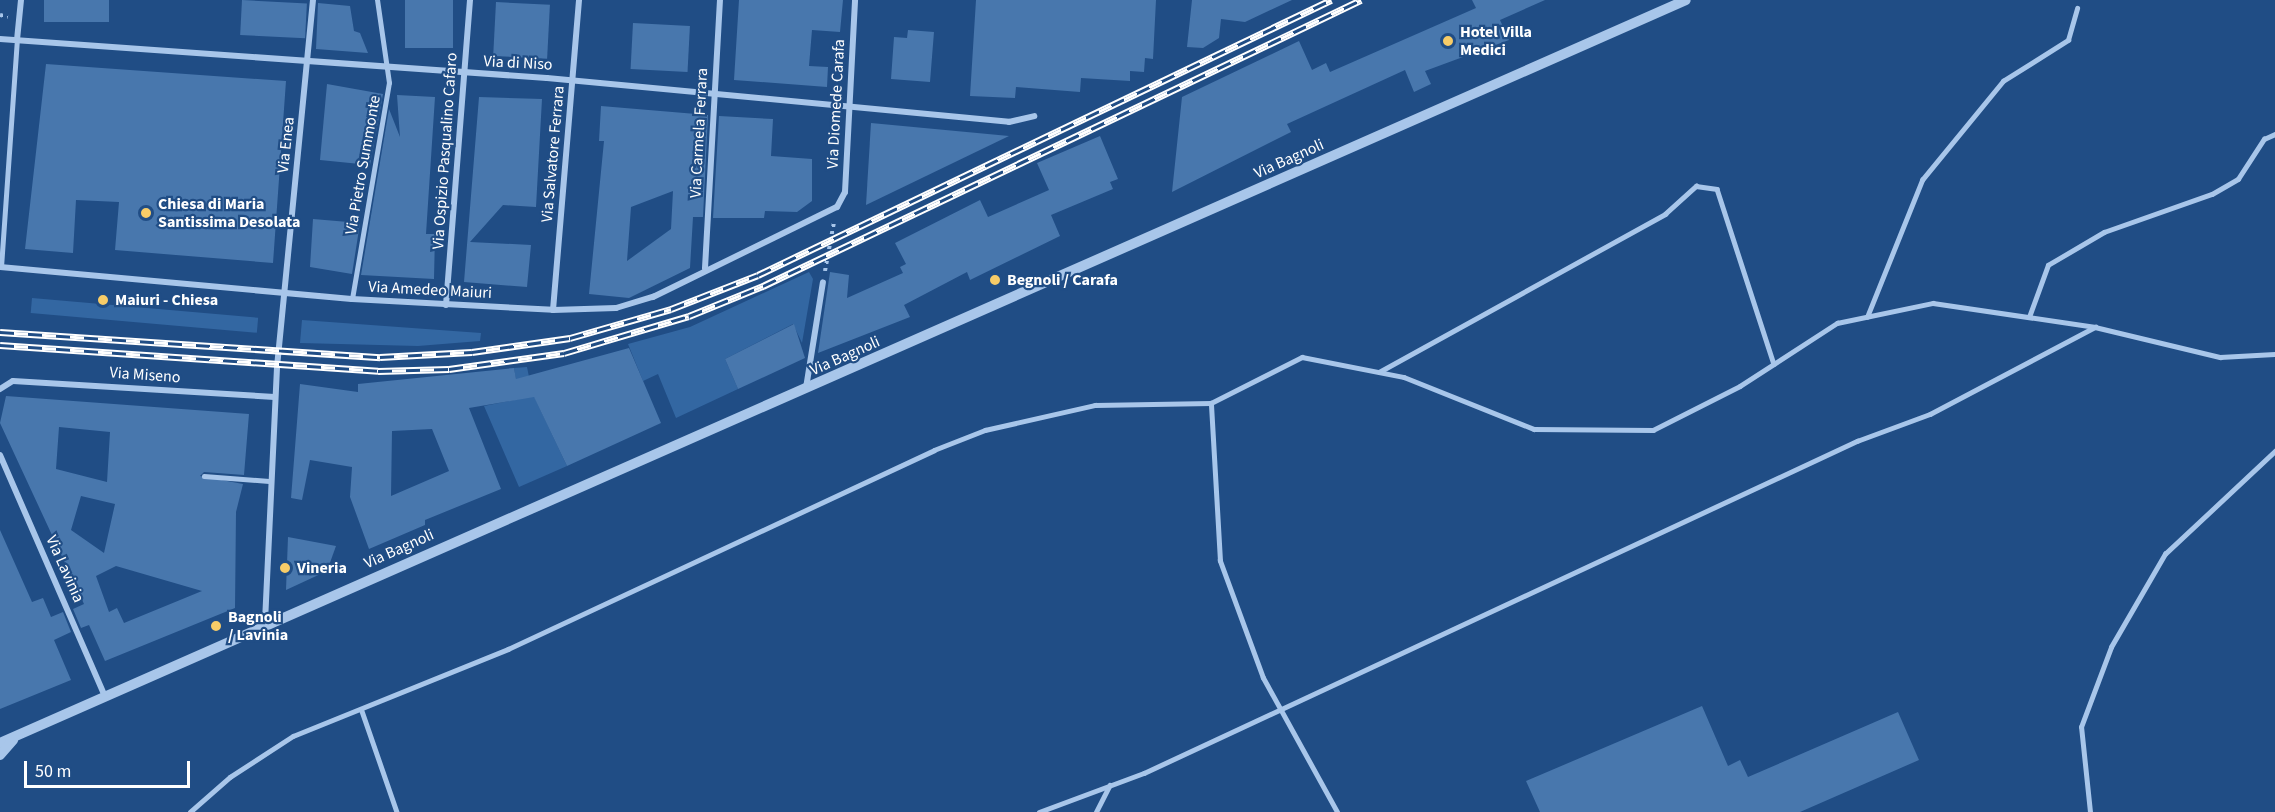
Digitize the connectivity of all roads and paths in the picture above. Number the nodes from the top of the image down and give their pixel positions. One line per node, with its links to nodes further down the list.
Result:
1 (21, 0): 11 (street)
2 (313, 0): 12 (street, Via Enea)
3 (377, 0): 13 (lane, Via Pietro Summonte)
4 (470, 0): 14 (street, Via Ospizio Pasqualino Cafaro)
5 (579, 0): 15 (street, Via Salvatore Ferrara)
6 (720, 0): 16 (street, Via Carmela Ferrara)
7 (855, 0): 17 (street, Via Diomede Carafa)
8 (1686, 0): 35 (street, Via Bagnoli)
9 (2078, 8): 28 (lane)
10 (0, 39): 11 (street, Via di Niso)
11 (17, 40): 12 (street, Via di Niso); 21 (street)
12 (309, 62): 13 (street, Via di Niso); 24 (street, Via Enea)
13 (384, 67): 14 (street, Via di Niso); 25 (lane, Via Pietro Summonte)
14 (465, 74): 15 (street, Via di Niso); 26 (street, Via Ospizio Pasqualino Cafaro)
15 (572, 81): 16 (street, Via di Niso); 27 (street, Via Salvatore Ferrara)
16 (714, 95): 17 (street, Via di Niso); 22 (street, Via Carmela Ferrara)
17 (848, 107): 18 (street, Via di Niso); 20 (street, Via Diomede Carafa)
18 (1034, 116)
19 (2275, 134): 29 (lane)
20 (837, 207): 22 (street, Via Amedeo Maiuri); 23 (path)
21 (0, 267): 24 (street, Via Amedeo Maiuri)
22 (705, 268): 27 (street, Via Amedeo Maiuri)
23 (823, 282): 35 (street)
24 (285, 293): 25 (street, Via Amedeo Maiuri); 36 (street, Via Enea)
25 (351, 299): 26 (street, Via Amedeo Maiuri)
26 (446, 305): 27 (street, Via Amedeo Maiuri)
27 (553, 310)
28 (1867, 317): 29 (lane); 32 (lane)
29 (2029, 317): 30 (lane)
30 (2096, 327): 31 (lane); 44 (lane)
31 (2275, 354)
32 (1774, 364): 33 (lane); 33 (lane)
33 (1379, 372): 37 (lane)
34 (0, 389): 36 (street, Via Miseno)
35 (806, 389): 42 (street, Via Bagnoli)
36 (275, 397): 41 (street)
37 (1211, 404): 44 (lane); 45 (lane)
38 (2275, 451): 55 (lane)
39 (0, 455): 43 (street, Via Lavinia)
40 (204, 476): 41 (lane)
41 (269, 481): 42 (street)
42 (266, 622): 43 (street, Via Bagnoli)
43 (104, 694): 46 (street, Via Bagnoli)
44 (1279, 708): 49 (lane); 54 (lane)
45 (362, 711): 50 (lane); 51 (lane)
46 (15, 737): 47 (street, Via Bagnoli); 48 (street)
47 (0, 743)
48 (0, 755)
49 (1110, 785): 52 (lane); 53 (lane)
50 (190, 812)
51 (397, 812)
52 (1039, 812)
53 (1096, 812)
54 (1337, 812)
55 (2090, 812)

